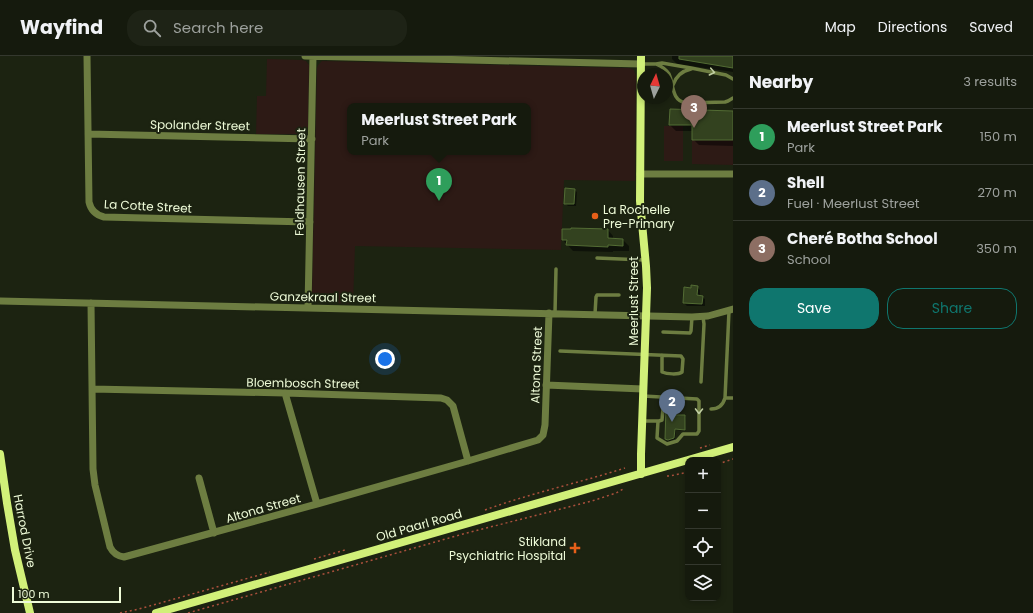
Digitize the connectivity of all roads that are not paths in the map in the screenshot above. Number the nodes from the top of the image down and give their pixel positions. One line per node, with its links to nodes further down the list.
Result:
1 (87, 56): 12 (street, La Cotte Street)
2 (305, 56): 3 (street)
3 (313, 56): 4 (street); 13 (street, Feldhausen Street)
4 (554, 59): 5 (street)
5 (641, 60): 6 (lane); 14 (main road, Meerlust Street)
6 (656, 64): 7 (lane); 8 (lane)
7 (662, 68)
8 (696, 69): 9 (lane, one-way to 9); 10 (lane)
9 (733, 79)
10 (673, 86): 11 (lane)
11 (733, 98)
12 (88, 134): 13 (street, Spolander Street); 16 (street, La Cotte Street)
13 (312, 139): 16 (street, Feldhausen Street)
14 (640, 174): 15 (street); 18 (main road, Meerlust Street)
15 (733, 174)
16 (310, 222): 23 (street, Feldhausen Street)
17 (597, 258): 18 (lane)
18 (646, 260): 27 (main road, Meerlust Street)
19 (556, 269): 25 (lane)
20 (619, 295): 26 (lane)
21 (0, 301): 22 (street, Ganzekraal Street)
22 (90, 302): 23 (street, Ganzekraal Street); 36 (street, Altona Street)
23 (308, 308): 25 (street, Ganzekraal Street)
24 (731, 310): 29 (street, Ganzekraal Street); 40 (lane)
25 (552, 313): 26 (street, Ganzekraal Street); 35 (street, Altona Street)
26 (595, 314): 27 (street, Ganzekraal Street)
27 (646, 316): 28 (street, Ganzekraal Street); 32 (main road, Meerlust Street)
28 (692, 317): 29 (street, Ganzekraal Street); 30 (lane)
29 (703, 317): 34 (lane)
30 (663, 332)
31 (560, 351): 32 (lane)
32 (645, 354): 33 (lane); 38 (main road, Meerlust Street)
33 (662, 355): 33 (lane)
34 (701, 382)
35 (546, 385): 38 (street); 48 (street, Altona Street)
36 (92, 390): 37 (street, Bloembosch Street); 53 (street, Altona Street)
37 (285, 393): 48 (street, Bloembosch Street); 52 (street)
38 (643, 393): 39 (lane); 43 (main road, Meerlust Street)
39 (664, 397): 44 (lane); 44 (lane, one-way to 44)
40 (725, 398): 41 (lane); 42 (lane)
41 (733, 398)
42 (711, 409)
43 (642, 421): 44 (lane); 50 (main road, Meerlust Street)
44 (658, 421)
45 (733, 447): 47 (main road, Old Paarl Road)
46 (0, 454): 54 (main road, Harrod Drive)
47 (698, 457)
48 (468, 461): 52 (street, Altona Street)
49 (685, 461): 50 (main road, Old Paarl Road)
50 (641, 474): 55 (main road, Old Paarl Road)
51 (199, 478): 53 (street)
52 (317, 504): 53 (street, Altona Street)
53 (214, 533)
54 (30, 613)
55 (156, 613)

